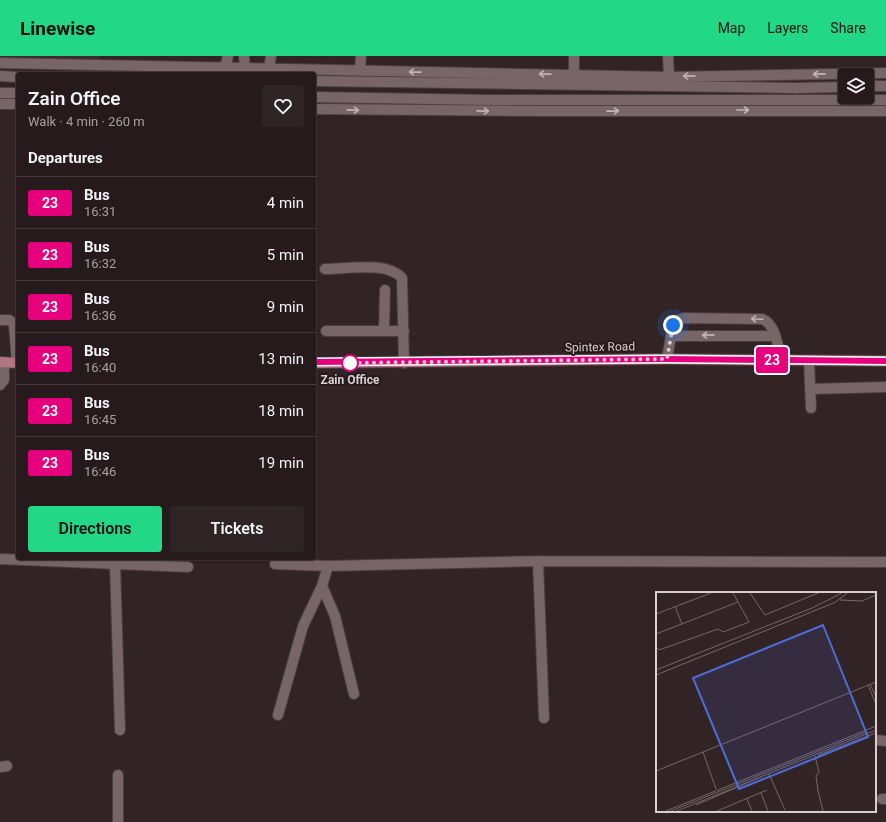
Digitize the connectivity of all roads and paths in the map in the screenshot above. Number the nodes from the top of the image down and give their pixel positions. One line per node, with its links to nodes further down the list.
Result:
1 (228, 56): 9 (street)
2 (244, 56): 10 (street)
3 (270, 56): 11 (street)
4 (361, 56): 12 (street)
5 (574, 56): 14 (street)
6 (668, 56): 17 (street)
7 (106, 61): 8 (street); 9 (street)
8 (0, 63)
9 (225, 68): 10 (street)
10 (245, 68): 11 (street)
11 (269, 68): 12 (street)
12 (360, 71): 14 (street, one-way to 12)
13 (886, 73): 17 (street, one-way to 17)
14 (574, 75): 17 (street)
15 (0, 76): 16 (street)
16 (16, 76)
17 (669, 76)
18 (316, 81): 21 (street)
19 (874, 86): 20 (street)
20 (886, 86)
21 (838, 87)
22 (0, 93): 23 (street)
23 (16, 93)
24 (316, 97): 25 (street)
25 (886, 100)
26 (0, 104): 27 (street)
27 (16, 104)
28 (316, 109): 29 (street, one-way to 29)
29 (886, 111)
30 (325, 269): 35 (street)
31 (385, 290): 34 (street)
32 (0, 320): 38 (street)
33 (326, 331): 34 (street)
34 (384, 331): 35 (street)
35 (404, 331): 46 (street)
36 (671, 336): 37 (street, one-way to 36); 37 (street, one-way to 36); 39 (street)
37 (775, 336): 40 (street)
38 (16, 344)
39 (667, 359): 40 (main road, Spintex Road); 46 (main road, Spintex Road)
40 (781, 360): 41 (main road, Spintex Road)
41 (809, 361): 44 (main road, Spintex Road); 49 (street)
42 (2, 362): 45 (main road); 47 (street)
43 (316, 362): 46 (main road, Spintex Road)
44 (886, 362)
45 (16, 363)
46 (404, 363)
47 (0, 385)
48 (886, 387): 49 (street)
49 (810, 389): 50 (street)
50 (811, 408)
51 (0, 558): 52 (street)
52 (16, 559)
53 (46, 560): 56 (street)
54 (538, 561): 55 (street); 58 (street); 63 (street)
55 (886, 562)
56 (115, 563): 59 (street); 64 (street)
57 (275, 564): 58 (street)
58 (328, 566): 60 (street)
59 (188, 567)
60 (322, 586): 61 (street); 62 (street)
61 (354, 694)
62 (278, 715)
63 (544, 718)
64 (120, 730)
65 (876, 740): 66 (street)
66 (886, 741)
67 (118, 776): 68 (street)
68 (118, 822)

